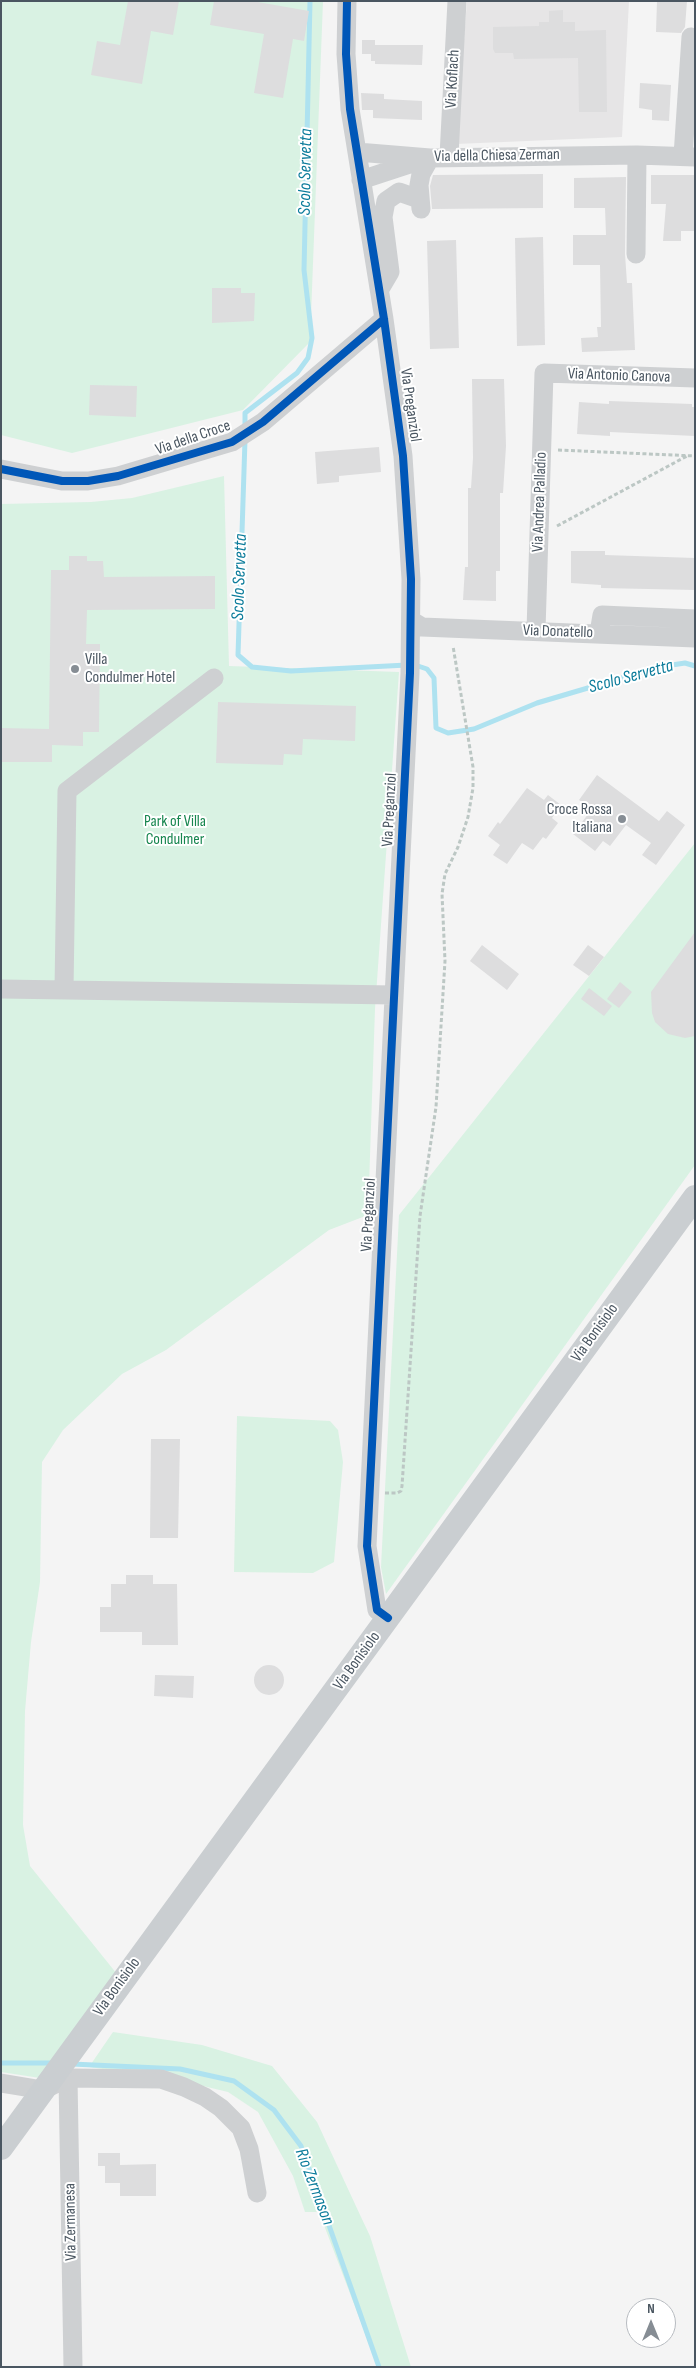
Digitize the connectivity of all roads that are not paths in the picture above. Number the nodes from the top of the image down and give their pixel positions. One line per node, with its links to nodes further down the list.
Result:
1 (347, 1): 4 (street, Via Preganziol)
2 (458, 1): 7 (street, Via Koflach)
3 (691, 37): 6 (street, Via della Chiesa Zerman)
4 (356, 152): 7 (street, Via della Chiesa Zerman); 8 (street, Via Preganziol)
5 (637, 155): 6 (street, Via della Chiesa Zerman); 7 (street, Via della Chiesa Zerman); 9 (street)
6 (689, 156)
7 (440, 157): 8 (street); 10 (street, Via Koflach)
8 (361, 180): 10 (street, Via Preganziol)
9 (636, 254)
10 (380, 290): 11 (street, Via Preganziol)
11 (384, 319): 14 (street, Via della Croce); 16 (street, Via Preganziol)
12 (544, 374): 13 (street, Via Antonio Canova); 17 (street, Via Andrea Palladio)
13 (695, 378)
14 (1, 469)
15 (695, 619): 18 (street)
16 (415, 627): 17 (street, Via Donatello); 23 (street, Via Preganziol)
17 (536, 630): 18 (street, Via Donatello)
18 (599, 633): 19 (street, Via Donatello)
19 (695, 638)
20 (214, 678): 22 (street)
21 (1, 988): 22 (street)
22 (64, 990): 23 (street)
23 (394, 995): 25 (street, Via Preganziol)
24 (695, 1197): 25 (main road, Via Bonisiolo)
25 (388, 1618): 28 (main road, Via Bonisiolo)
26 (68, 2078): 28 (street); 30 (street); 31 (street, Via Zermanesa)
27 (1, 2083): 28 (street)
28 (43, 2090): 29 (main road)
29 (1, 2148)
30 (257, 2193)
31 (73, 2367)

